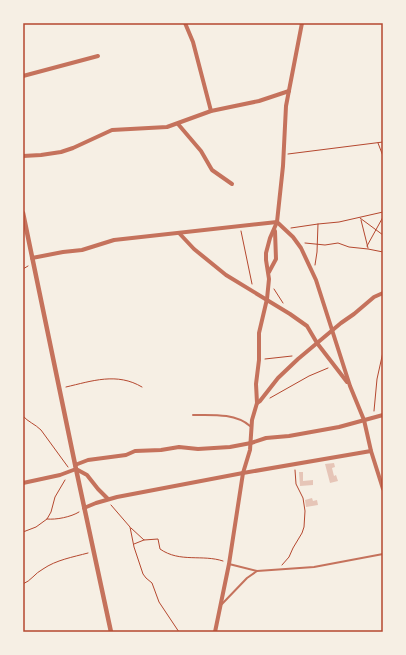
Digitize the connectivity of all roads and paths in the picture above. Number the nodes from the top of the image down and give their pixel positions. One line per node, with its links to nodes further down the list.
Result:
1 (185, 23): 6 (street)
2 (302, 23): 5 (street)
3 (98, 56): 4 (street)
4 (23, 76)
5 (289, 91): 6 (street); 10 (street)
6 (211, 111): 7 (street)
7 (178, 124): 11 (street); 13 (street)
8 (377, 142): 9 (path); 10 (path); 12 (path)
9 (383, 142)
10 (284, 155): 19 (street)
11 (23, 156)
12 (383, 156)
13 (232, 184)
14 (383, 212): 16 (path)
15 (23, 214): 32 (street)
16 (359, 217): 18 (path); 20 (path)
17 (383, 218): 24 (path)
18 (361, 220): 24 (path); 29 (path)
19 (277, 222): 21 (street); 22 (street); 23 (street)
20 (318, 224): 23 (path); 28 (path)
21 (240, 226): 25 (street); 36 (path)
22 (275, 227): 34 (street); 34 (street)
23 (283, 227): 27 (street)
24 (377, 230): 26 (path); 29 (path)
25 (178, 233): 32 (street); 36 (street)
26 (383, 235)
27 (297, 242): 28 (path); 33 (street)
28 (317, 245): 30 (path); 33 (path)
29 (367, 246): 30 (path)
30 (368, 249): 31 (path)
31 (383, 252)
32 (32, 258): 46 (street)
33 (312, 271): 40 (street)
34 (269, 272): 35 (street)
35 (269, 279): 38 (street); 39 (path)
36 (254, 291): 38 (street)
37 (383, 293): 40 (street)
38 (267, 299): 39 (street); 47 (street)
39 (290, 314): 41 (street)
40 (332, 330): 41 (street); 44 (street)
41 (317, 343): 43 (street); 47 (street)
42 (383, 352): 51 (path)
43 (334, 365): 44 (street); 47 (path)
44 (350, 386): 52 (street)
45 (142, 387): 46 (path)
46 (59, 389): 57 (street)
47 (259, 402): 53 (street)
48 (193, 415): 53 (lane)
49 (383, 415): 51 (street)
50 (23, 416): 57 (path)
51 (372, 419): 52 (street)
52 (364, 420): 54 (street); 55 (street)
53 (251, 426): 54 (street)
54 (251, 443): 57 (street); 58 (street)
55 (371, 451): 56 (street); 60 (street)
56 (295, 464): 58 (street); 71 (path)
57 (74, 468): 59 (street); 61 (street); 62 (street); 63 (path)
58 (243, 473): 61 (street); 70 (street)
59 (23, 483)
60 (383, 489)
61 (108, 499): 62 (street); 64 (path)
62 (84, 508): 63 (path); 68 (street)
63 (47, 519): 65 (path)
64 (130, 527): 66 (path); 67 (path)
65 (23, 532)
66 (144, 540): 67 (path); 70 (path)
67 (133, 544): 76 (path)
68 (94, 552): 73 (path); 75 (street)
69 (383, 554): 71 (lane)
70 (229, 564): 72 (lane); 74 (street)
71 (278, 570): 72 (lane)
72 (257, 571): 74 (lane)
73 (23, 584)
74 (220, 606): 77 (street)
75 (111, 632)
76 (179, 632)
77 (215, 632)

